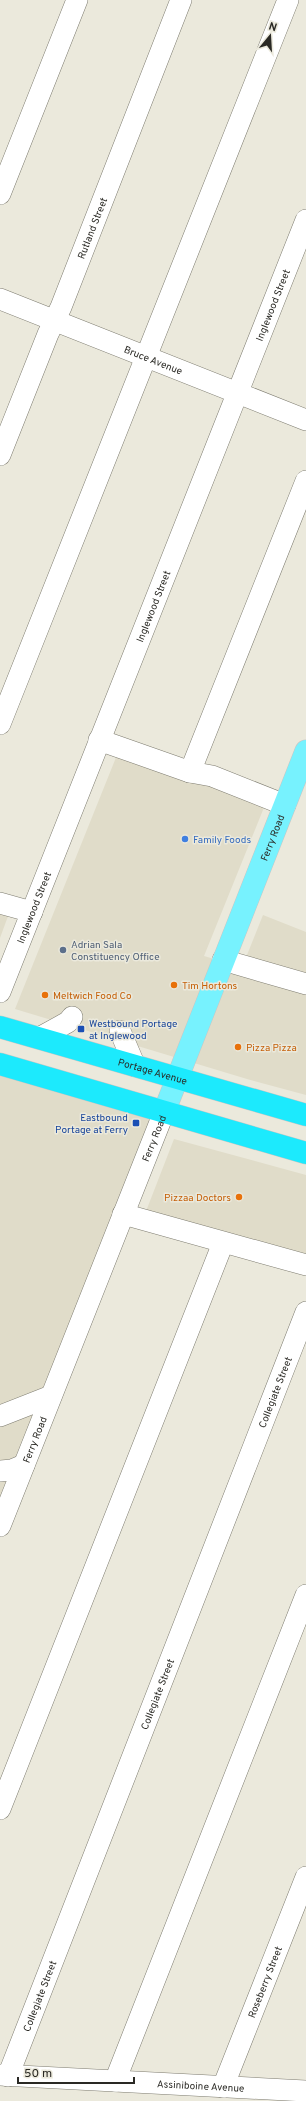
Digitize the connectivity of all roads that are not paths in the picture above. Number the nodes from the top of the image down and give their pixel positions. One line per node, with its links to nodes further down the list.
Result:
1 (77, 0): 4 (street)
2 (181, 0): 7 (street, Rutland Street)
3 (288, 0): 8 (street)
4 (0, 194)
5 (306, 220): 9 (street, Inglewood Street)
6 (0, 299): 7 (street, Bruce Avenue)
7 (55, 321): 8 (street, Bruce Avenue); 11 (street, Rutland Street)
8 (147, 357): 9 (street, Bruce Avenue); 13 (street)
9 (236, 392): 10 (street, Bruce Avenue); 14 (street, Inglewood Street)
10 (306, 420)
11 (0, 455)
12 (306, 481): 16 (street)
13 (0, 724)
14 (99, 740): 16 (street); 19 (street, Inglewood Street)
15 (306, 751): 17 (main road, Ferry Road)
16 (190, 772): 17 (street)
17 (285, 805): 20 (main road, Ferry Road)
18 (0, 902): 19 (street)
19 (32, 912): 22 (street, Inglewood Street)
20 (223, 960): 21 (street); 29 (main road, Ferry Road)
21 (306, 984)
22 (0, 992)
23 (72, 1017): 26 (street)
24 (0, 1027): 26 (highway, Portage Avenue)
25 (120, 1031): 28 (street)
26 (39, 1038): 28 (highway, Portage Avenue)
27 (0, 1064): 30 (highway)
28 (135, 1066): 29 (highway, Portage Avenue)
29 (176, 1078): 30 (main road, Ferry Road); 31 (highway, Portage Avenue)
30 (164, 1112): 32 (highway); 33 (street, Ferry Road)
31 (306, 1115)
32 (306, 1153)
33 (123, 1214): 34 (street); 37 (street, Ferry Road)
34 (223, 1243): 35 (street); 43 (street)
35 (306, 1265)
36 (306, 1312): 45 (street, Collegiate Street)
37 (51, 1396): 38 (street); 39 (street, Ferry Road)
38 (0, 1416)
39 (24, 1465): 40 (street); 41 (street, Ferry Road)
40 (0, 1472)
41 (0, 1526)
42 (306, 1595): 46 (street)
43 (0, 1808)
44 (306, 1877): 47 (street, Roseberry Street)
45 (4, 2075): 46 (street, Assiniboine Avenue)
46 (115, 2081): 47 (street, Assiniboine Avenue)
47 (223, 2087): 48 (street, Assiniboine Avenue)
48 (306, 2091)

